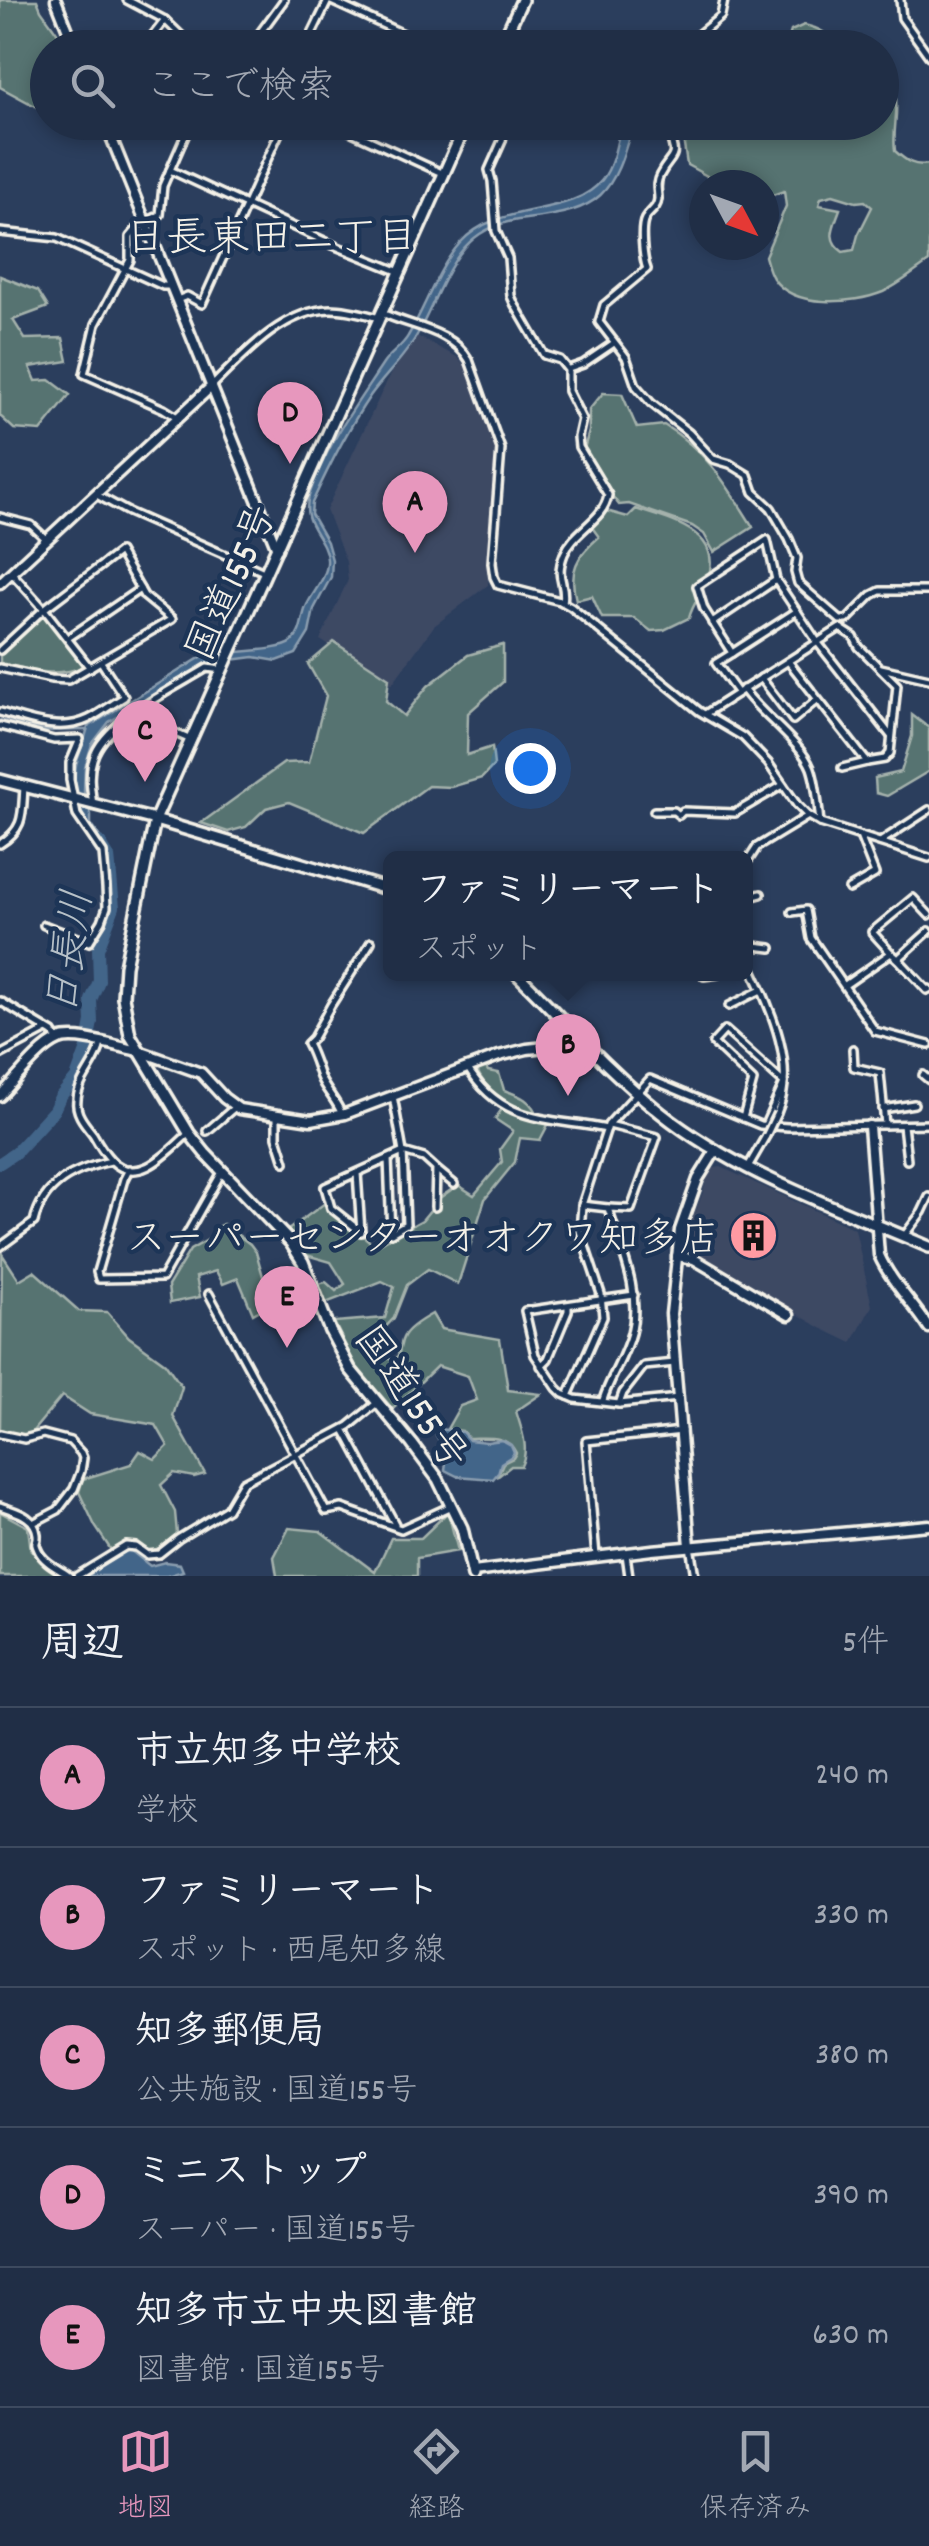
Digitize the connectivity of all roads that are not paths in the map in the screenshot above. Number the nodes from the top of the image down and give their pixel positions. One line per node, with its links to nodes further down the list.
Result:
1 (56, 0): 9 (street)
2 (127, 0): 8 (street)
3 (284, 0): 12 (street)
4 (329, 0): 13 (street); 14 (street)
5 (522, 0): 15 (main road)
6 (724, 0): 16 (street)
7 (900, 0): 17 (street)
8 (165, 20): 10 (street); 11 (street)
9 (68, 30)
10 (157, 30)
11 (175, 30)
12 (263, 30)
13 (314, 30)
14 (392, 30)
15 (508, 30)
16 (704, 30)
17 (929, 56)
18 (113, 140): 28 (street)
19 (183, 140): 25 (street)
20 (276, 140): 27 (street)
21 (367, 140): 26 (street)
22 (459, 140): 26 (main road, 国道155号)
23 (502, 140): 36 (street)
24 (672, 140): 35 (street)
25 (170, 170): 27 (street); 28 (street)
26 (444, 174): 31 (main road, 国道155号)
27 (246, 205): 31 (street); 33 (street)
28 (146, 223): 30 (street); 32 (street)
29 (0, 232): 30 (street)
30 (126, 270): 32 (street); 38 (street)
31 (400, 272): 34 (main road, 国道155号)
32 (172, 286): 33 (street)
33 (176, 300): 37 (street)
34 (380, 316): 37 (street); 42 (main road, 国道155号); 49 (street)
35 (614, 344): 36 (street); 48 (street)
36 (568, 370): 49 (street)
37 (212, 386): 38 (street); 42 (street)
38 (176, 417): 39 (street)
39 (94, 494): 41 (street); 44 (street)
40 (0, 517): 41 (street)
41 (46, 539): 43 (street)
42 (277, 549): 44 (main road, 国道155号)
43 (12, 572): 46 (street); 50 (street)
44 (267, 573): 62 (main road, 国道155号)
45 (776, 580): 51 (street); 52 (street); 52 (street)
46 (0, 582)
47 (140, 589): 50 (street); 53 (street); 58 (street)
48 (929, 591)
49 (563, 602): 69 (street)
50 (44, 609): 53 (street); 55 (street)
51 (797, 611): 54 (street); 56 (street)
52 (712, 623): 56 (street)
53 (67, 639): 61 (street)
54 (818, 643): 57 (street); 59 (street); 71 (street)
55 (0, 650)
56 (732, 653): 65 (street)
57 (788, 661): 63 (street); 66 (street)
58 (101, 662): 61 (street); 67 (street)
59 (878, 667): 64 (street); 71 (street)
60 (0, 668): 61 (street)
61 (90, 668)
62 (222, 670): 68 (street); 72 (main road, 国道155号)
63 (761, 678): 65 (street); 66 (street)
64 (929, 679)
65 (740, 691): 69 (street); 84 (street)
66 (818, 700): 73 (street)
67 (0, 712)
68 (132, 714): 72 (street); 79 (street)
69 (704, 714): 76 (street)
70 (0, 726): 78 (street)
71 (891, 736): 73 (street)
72 (191, 740): 83 (main road, 国道155号)
73 (867, 762): 74 (street)
74 (842, 768)
75 (0, 780): 77 (main road)
76 (783, 785): 81 (street); 82 (street)
77 (24, 786): 78 (main road); 87 (street)
78 (74, 800): 79 (main road); 96 (street)
79 (93, 805): 83 (main road)
80 (929, 810): 86 (street)
81 (654, 811)
82 (808, 816): 84 (street); 88 (street)
83 (156, 820): 90 (main road); 116 (main road, 国道155号)
84 (820, 823): 85 (street)
85 (860, 836): 86 (street); 91 (street)
86 (880, 842): 89 (street)
87 (0, 844)
88 (753, 854)
89 (929, 858)
90 (383, 888)
91 (848, 889)
92 (761, 894): 93 (street)
93 (753, 897)
94 (792, 912): 105 (street)
95 (929, 915): 101 (street)
96 (44, 925)
97 (929, 930): 102 (street)
98 (371, 942): 128 (street)
99 (753, 942): 100 (street)
100 (771, 948)
101 (891, 952): 102 (street); 105 (street)
102 (898, 959): 106 (street)
103 (753, 977): 107 (street)
104 (524, 981): 111 (main road)
105 (845, 985): 114 (street)
106 (929, 989)
107 (760, 990): 109 (street); 121 (street)
108 (0, 1001): 110 (street)
109 (729, 1006)
110 (47, 1030): 112 (street); 117 (street)
111 (574, 1030): 118 (street); 122 (main road)
112 (58, 1041): 113 (street); 123 (street)
113 (93, 1041): 116 (street); 143 (street)
114 (929, 1045)
115 (853, 1048): 127 (street)
116 (139, 1051): 126 (street); 138 (main road, 国道155号)
117 (0, 1055)
118 (467, 1067): 124 (street); 136 (street)
119 (922, 1075): 120 (street)
120 (929, 1080)
121 (784, 1082): 130 (street); 134 (street); 145 (street, bridge)
122 (637, 1093): 130 (street); 136 (street); 139 (main road)
123 (0, 1096)
124 (393, 1096): 128 (street); 140 (street)
125 (914, 1104): 127 (street)
126 (235, 1107): 129 (street); 137 (street)
127 (884, 1109): 132 (street)
128 (342, 1114): 129 (street)
129 (276, 1116): 144 (street)
130 (743, 1118): 134 (street)
131 (929, 1124): 133 (street)
132 (885, 1125): 133 (street); 135 (street)
133 (902, 1125): 142 (street)
134 (764, 1126): 135 (street)
135 (870, 1126): 155 (street)
136 (608, 1127): 152 (street); 154 (street)
137 (207, 1131)
138 (190, 1133): 146 (street); 148 (main road, 国道155号)
139 (716, 1150): 145 (main road); 160 (street)
140 (403, 1152): 141 (street); 141 (street); 147 (street)
141 (388, 1159): 149 (street)
142 (907, 1160)
143 (112, 1161): 146 (street); 158 (street)
144 (285, 1162)
145 (748, 1168): 155 (main road)
146 (129, 1169): 148 (street)
147 (436, 1170): 150 (street); 153 (street)
148 (222, 1171): 172 (main road, 国道155号)
149 (358, 1173): 149 (street)
150 (454, 1184)
151 (929, 1197): 157 (street)
152 (582, 1205): 154 (street); 163 (street)
153 (435, 1207)
154 (608, 1208): 162 (street)
155 (876, 1224): 157 (main road); 166 (street)
156 (0, 1235): 158 (street)
157 (904, 1236): 159 (main road)
158 (3, 1245)
159 (929, 1247)
160 (677, 1256): 165 (street); 167 (street)
161 (209, 1294): 177 (street)
162 (634, 1295): 163 (street); 171 (street)
163 (602, 1300): 164 (street); 169 (street)
164 (568, 1304): 168 (street); 168 (street)
165 (789, 1316)
166 (929, 1328)
167 (675, 1363): 170 (street); 173 (street)
168 (541, 1366): 169 (street)
169 (568, 1396): 171 (street)
170 (678, 1398): 173 (street); 175 (street)
171 (602, 1400): 173 (street)
172 (377, 1403): 174 (street); 178 (main road, 国道155号)
173 (619, 1404)
174 (344, 1429): 177 (street); 182 (street)
175 (682, 1431): 183 (street); 185 (street)
176 (0, 1434): 180 (street)
177 (296, 1456): 182 (street); 188 (street)
178 (452, 1505): 182 (street); 186 (main road, 国道155号)
179 (0, 1506): 180 (street)
180 (33, 1522): 187 (street)
181 (929, 1525): 183 (street)
182 (396, 1526)
183 (690, 1546): 184 (street); 190 (street)
184 (626, 1552): 185 (street); 189 (street)
185 (596, 1558): 186 (street)
186 (473, 1574)
187 (70, 1576)
188 (77, 1576)
189 (629, 1576)
190 (694, 1576)

